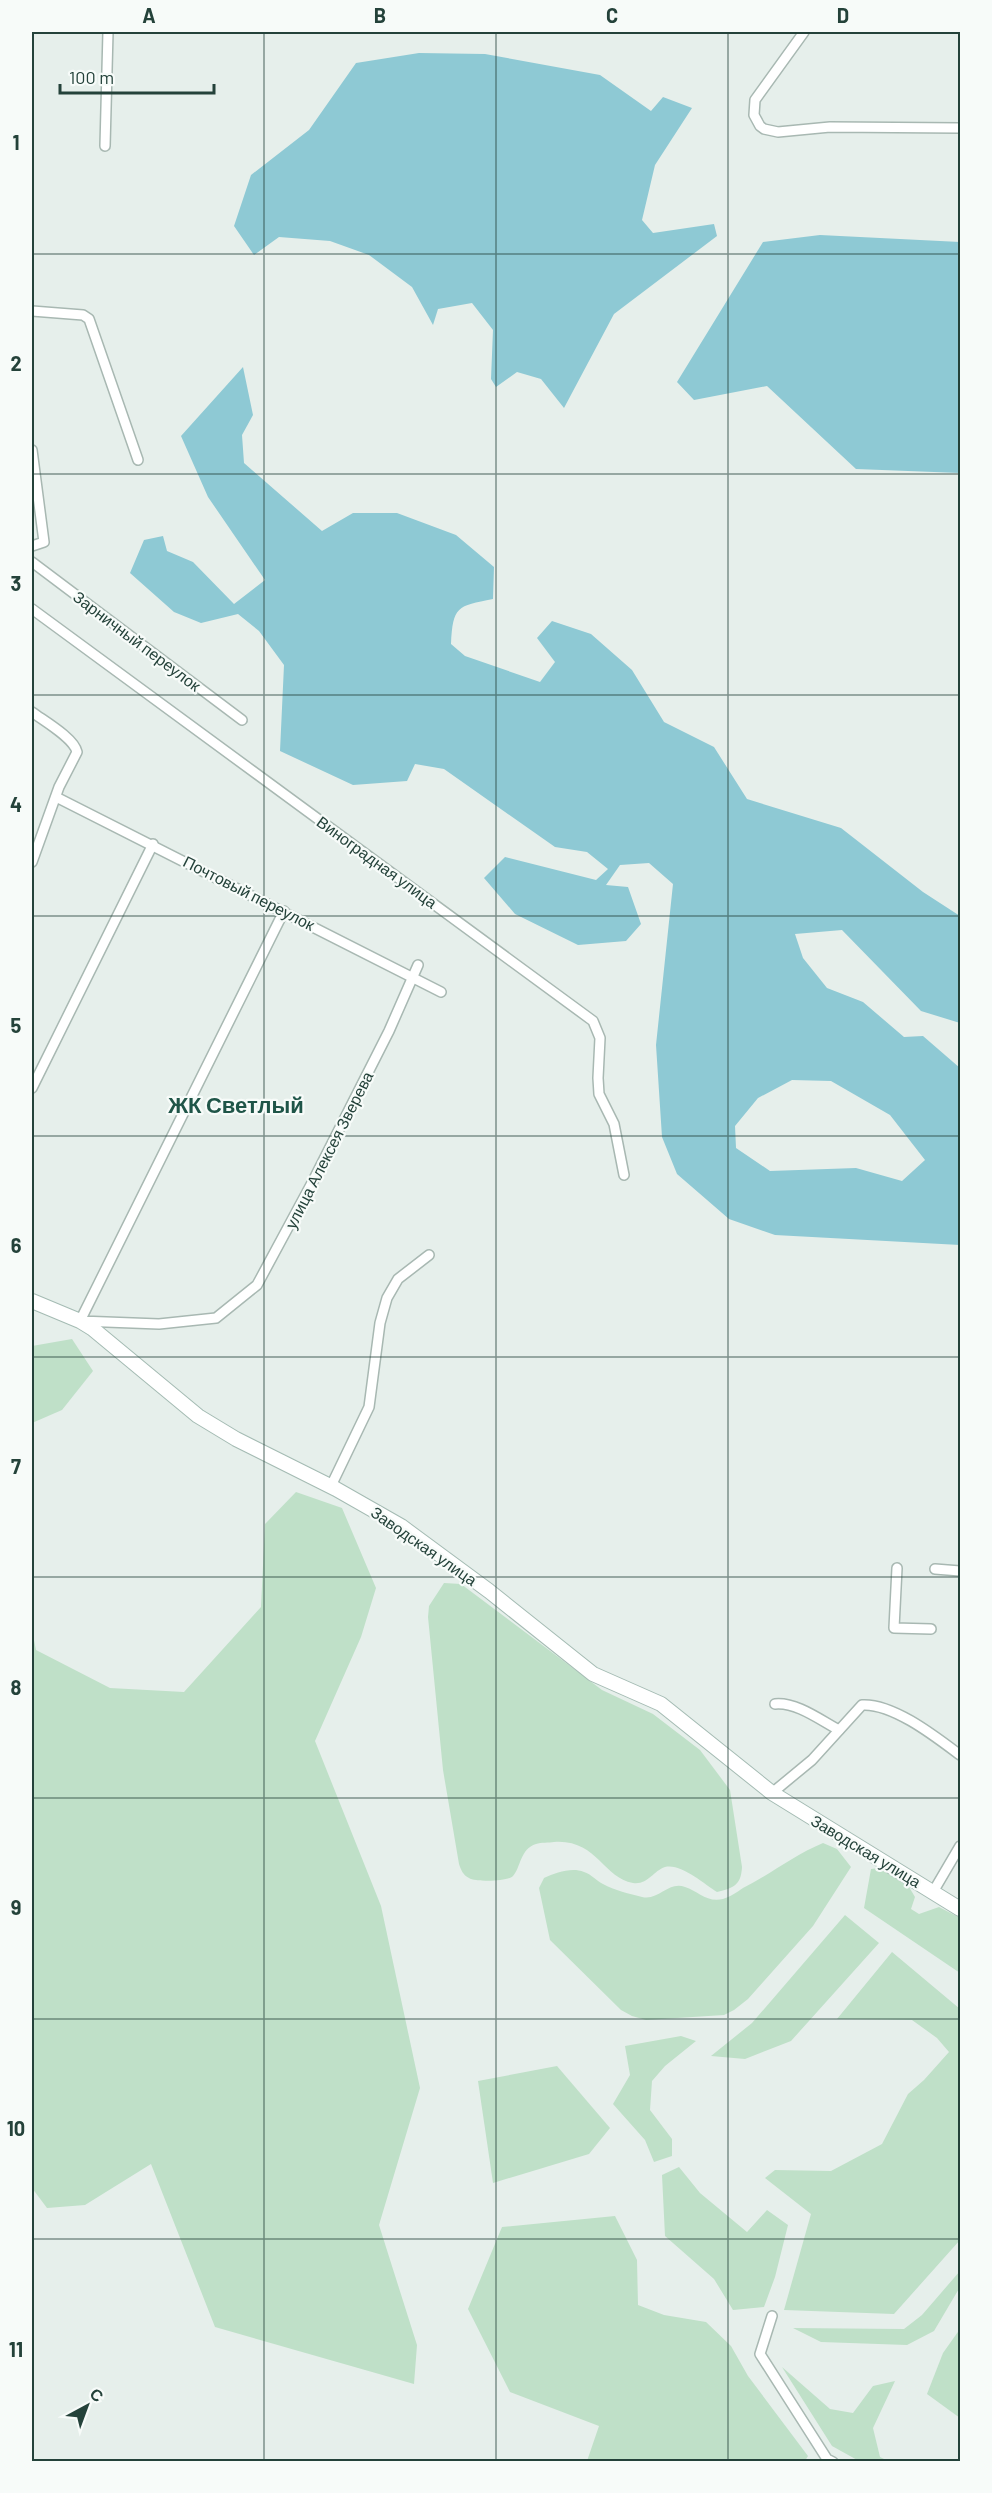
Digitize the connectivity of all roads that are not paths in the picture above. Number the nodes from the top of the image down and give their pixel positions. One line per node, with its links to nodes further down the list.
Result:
1 (108, 32): 4 (street)
2 (804, 32): 3 (street)
3 (960, 128)
4 (105, 146)
5 (32, 311): 7 (street)
6 (32, 450): 8 (street)
7 (138, 460)
8 (32, 546)
9 (32, 562): 12 (street, Зарничный переулок)
10 (32, 609): 22 (street, Виноградная улица)
11 (32, 712): 13 (street)
12 (242, 720)
13 (56, 797): 14 (street); 15 (street, Почтовый переулок)
14 (36, 840): 16 (street)
15 (153, 844): 17 (street, Почтовый переулок); 21 (street)
16 (32, 862)
17 (284, 911): 19 (street, Почтовый переулок); 25 (street)
18 (418, 965): 19 (street, улица Алексея Зверева)
19 (412, 977): 20 (street, Почтовый переулок); 25 (street, улица Алексея Зверева)
20 (441, 992)
21 (32, 1088)
22 (624, 1175)
23 (429, 1255): 26 (street)
24 (32, 1300): 25 (street, Заводская улица)
25 (80, 1321): 26 (street, Заводская улица)
26 (331, 1486): 34 (street, Заводская улица)
27 (897, 1568): 30 (street)
28 (935, 1569): 29 (street)
29 (960, 1571)
30 (932, 1629)
31 (775, 1704): 32 (street)
32 (839, 1730): 33 (street); 34 (street)
33 (960, 1755)
34 (772, 1793): 36 (street, Заводская улица)
35 (960, 1846): 36 (street)
36 (933, 1892): 37 (street, Заводская улица)
37 (960, 1909)
38 (772, 2316): 39 (street)
39 (833, 2462)

